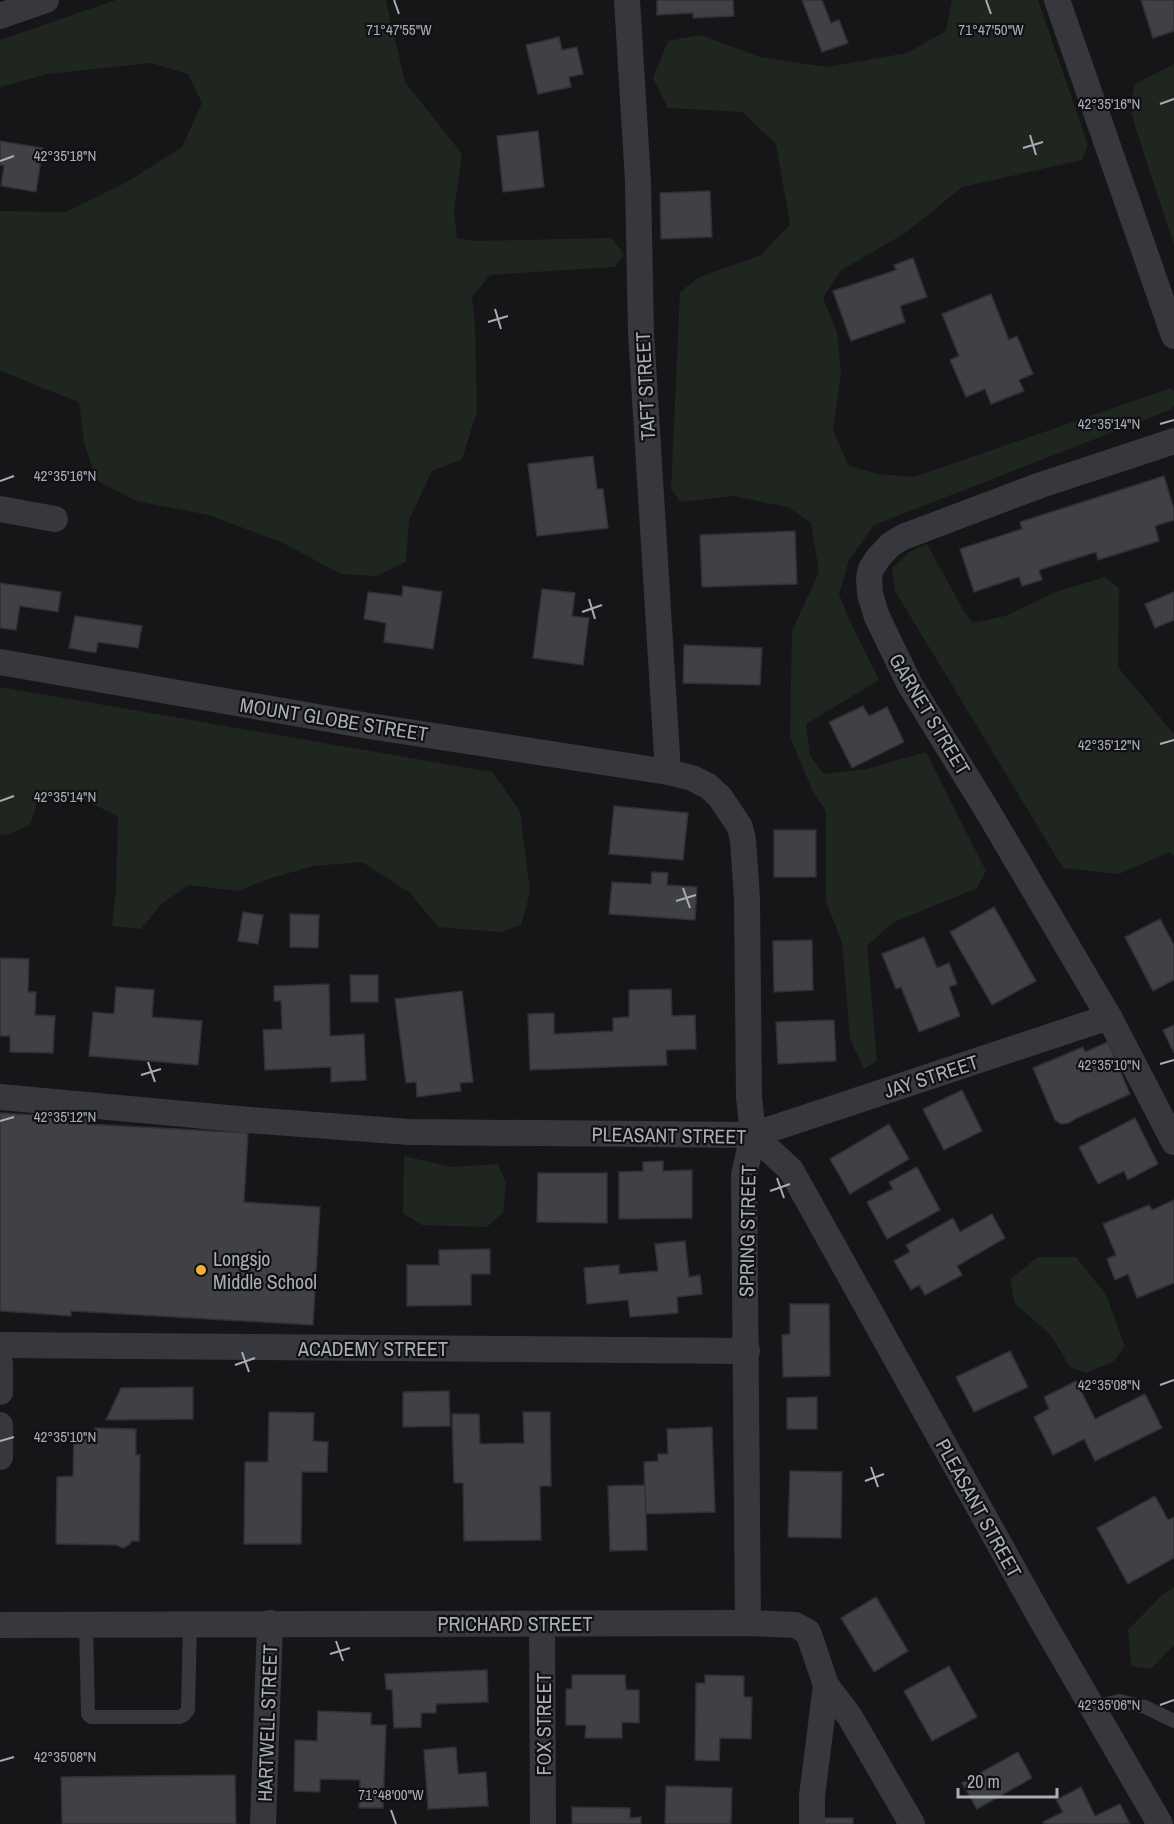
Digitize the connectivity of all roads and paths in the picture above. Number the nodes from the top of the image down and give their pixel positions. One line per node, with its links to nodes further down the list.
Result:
1 (46, 0): 4 (street)
2 (627, 0): 10 (street, TAFT STREET)
3 (1057, 0): 5 (street)
4 (0, 16)
5 (1174, 336)
6 (1174, 441): 11 (street, GARNET STREET)
7 (0, 509): 8 (street)
8 (55, 519)
9 (0, 662): 10 (street, MOUNT GLOBE STREET)
10 (668, 772): 13 (street, SPRING STREET)
11 (1109, 1017): 13 (street, JAY STREET); 14 (street, GARNET STREET)
12 (0, 1097): 13 (street, PLEASANT STREET)
13 (753, 1135): 16 (street, SPRING STREET); 28 (street, PLEASANT STREET)
14 (1174, 1142)
15 (0, 1345): 16 (street, ACADEMY STREET)
16 (747, 1351): 23 (street, SPRING STREET)
17 (0, 1364): 18 (street)
18 (0, 1392)
19 (0, 1425): 20 (street)
20 (0, 1457)
21 (190, 1623): 22 (street, PRICHARD STREET); 24 (street, PRICHARD STREET); 24 (lane)
22 (270, 1623): 25 (street, PRICHARD STREET); 30 (street, HARTWELL STREET)
23 (748, 1623): 25 (street, PRICHARD STREET); 27 (street, PRICHARD STREET)
24 (86, 1624): 26 (street, PRICHARD STREET)
25 (542, 1624): 31 (street, FOX STREET)
26 (0, 1625)
27 (826, 1685): 32 (street); 33 (street, PRICHARD STREET)
28 (1092, 1708): 29 (lane); 34 (street, PLEASANT STREET)
29 (1174, 1721)
30 (263, 1824)
31 (543, 1824)
32 (812, 1824)
33 (912, 1824)
34 (1160, 1824)

